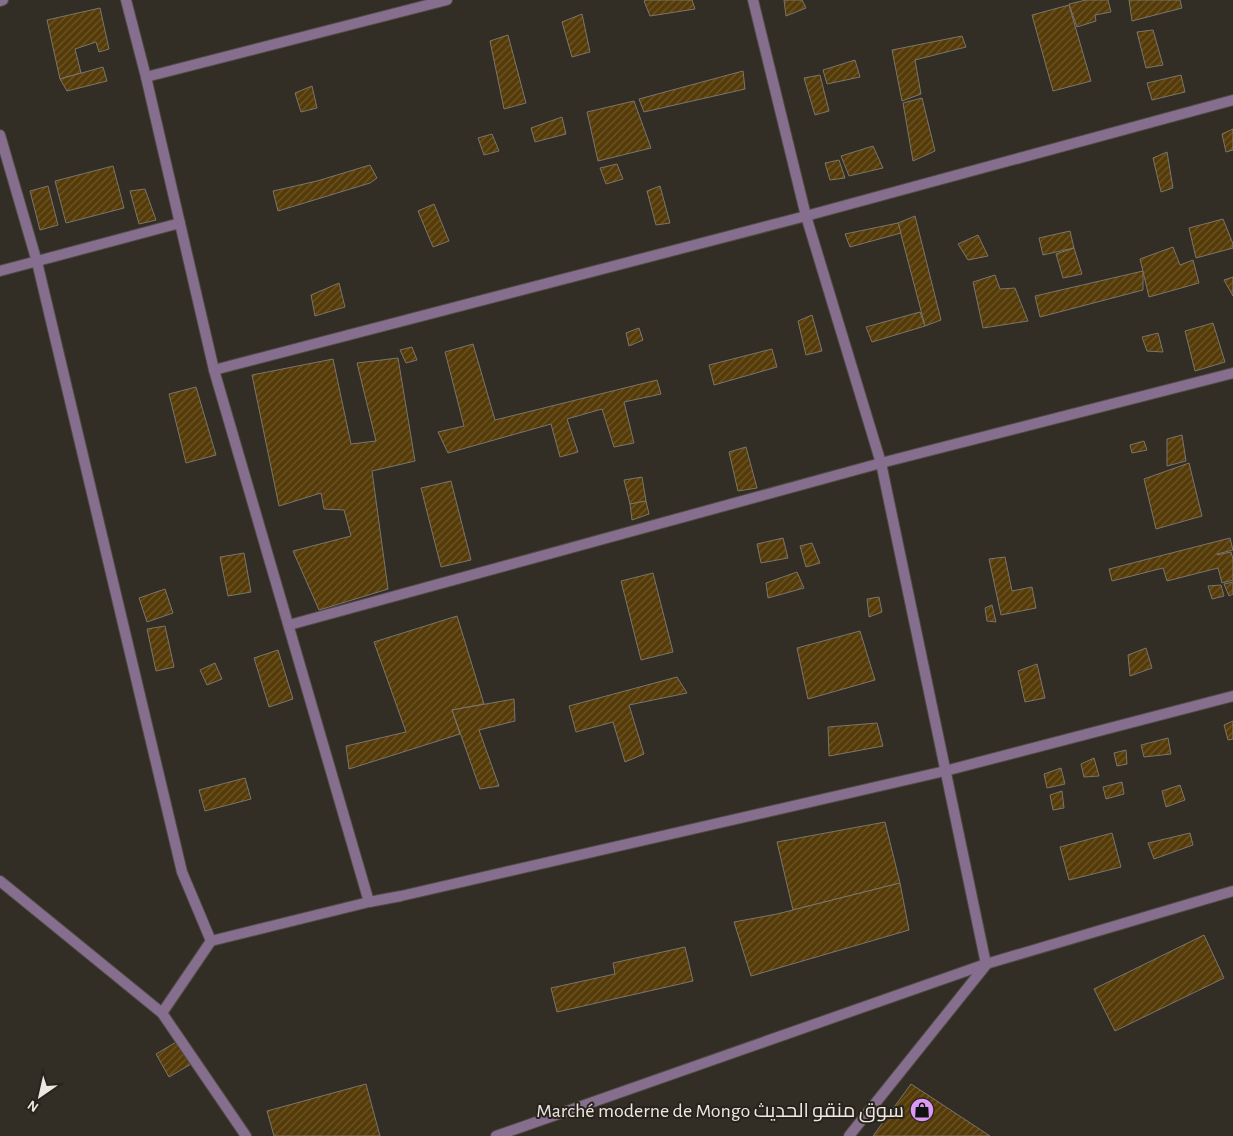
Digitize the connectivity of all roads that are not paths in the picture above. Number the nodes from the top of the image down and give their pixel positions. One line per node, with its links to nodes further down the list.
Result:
1 (126, 0): 4 (street)
2 (447, 0): 4 (street)
3 (753, 0): 7 (street)
4 (146, 77): 8 (street)
5 (1233, 100): 7 (street)
6 (0, 135): 9 (street)
7 (806, 216): 11 (street); 13 (street)
8 (180, 224): 9 (street); 11 (street)
9 (37, 262): 10 (street); 20 (street)
10 (0, 270)
11 (214, 370): 14 (street)
12 (1233, 373): 13 (street)
13 (881, 463): 14 (street); 16 (street)
14 (288, 625): 19 (street)
15 (1233, 696): 16 (street)
16 (945, 771): 19 (street); 21 (street)
17 (0, 881): 22 (street)
18 (1233, 891): 21 (street)
19 (369, 902): 20 (street)
20 (210, 941): 22 (street)
21 (986, 964): 24 (street); 25 (street)
22 (162, 1013): 23 (street)
23 (246, 1136)
24 (496, 1136)
25 (849, 1136)

